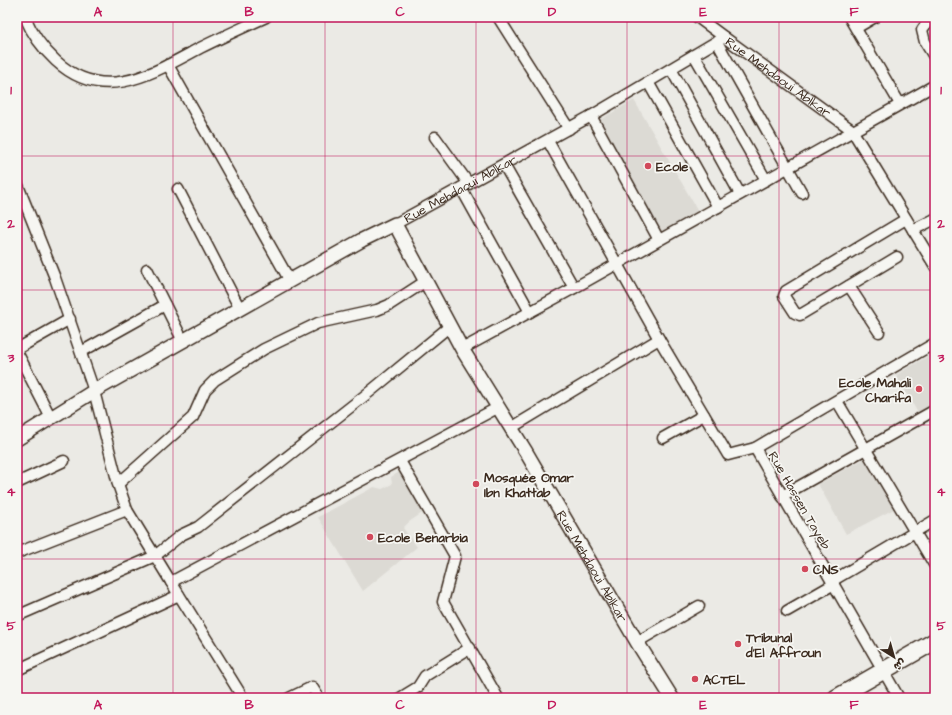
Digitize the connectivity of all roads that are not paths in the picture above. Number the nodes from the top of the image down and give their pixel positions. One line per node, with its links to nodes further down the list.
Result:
1 (26, 17): 12 (street)
2 (266, 17): 12 (street)
3 (498, 17): 18 (street)
4 (697, 17): 9 (street)
5 (849, 17): 8 (street)
6 (875, 17): 8 (street)
7 (931, 17): 11 (street)
8 (856, 28): 16 (street)
9 (720, 39): 10 (street, Rue Mehdaoui Ablkar); 19 (street, Rue Mehdaoui Ablkar); 23 (street)
10 (694, 55): 13 (street, Rue Mehdaoui Ablkar); 24 (street)
11 (935, 58)
12 (168, 65): 40 (street)
13 (671, 69): 14 (street, Rue Mehdaoui Ablkar); 29 (street)
14 (648, 82): 17 (street, Rue Mehdaoui Ablkar); 30 (street)
15 (935, 85): 16 (street)
16 (900, 104): 19 (street)
17 (591, 116): 18 (street, Rue Mehdaoui Ablkar); 35 (street)
18 (569, 129): 21 (street, Rue Mehdaoui Ablkar)
19 (852, 130): 23 (street); 31 (street, Rue Mehdaoui Ablkar)
20 (435, 136): 26 (street)
21 (548, 141): 22 (street, Rue Mehdaoui Ablkar); 37 (street, Rue Hassen Tayeb)
22 (504, 164): 26 (street, Rue Mehdaoui Ablkar); 43 (street)
23 (788, 167): 24 (street); 28 (street)
24 (766, 180): 29 (street)
25 (17, 183): 47 (street)
26 (465, 186): 33 (street, Rue Mehdaoui Ablkar); 46 (street)
27 (178, 189): 45 (street)
28 (802, 193)
29 (740, 194): 30 (street)
30 (718, 207): 35 (street)
31 (906, 219): 34 (street, Rue Mehdaoui Ablkar); 42 (street)
32 (935, 219): 34 (street)
33 (395, 224): 40 (street); 41 (street, Rue Mehdaoui Ablkar)
34 (913, 230): 38 (street, Rue Mehdaoui Ablkar)
35 (660, 240): 37 (street)
36 (897, 257): 42 (street)
37 (617, 264): 43 (street); 50 (street, Rue Hassen Tayeb)
38 (935, 266)
39 (147, 269): 44 (street)
40 (290, 280): 45 (street)
41 (426, 281): 48 (street, Rue Mehdaoui Ablkar); 70 (street)
42 (849, 286): 49 (street)
43 (574, 288): 46 (street)
44 (165, 305): 51 (street); 55 (street)
45 (240, 309): 51 (street)
46 (530, 312): 53 (street)
47 (70, 319): 54 (street); 55 (street)
48 (450, 326): 53 (street, Rue Mehdaoui Ablkar); 76 (street)
49 (879, 332)
50 (659, 339): 60 (street, Rue Hassen Tayeb); 62 (street)
51 (183, 341): 56 (street)
52 (935, 343): 57 (street)
53 (462, 349): 58 (street, Rue Mehdaoui Ablkar)
54 (17, 350): 61 (street)
55 (81, 352): 56 (street)
56 (94, 390): 61 (street); 70 (street)
57 (837, 401): 65 (street); 66 (street)
58 (499, 407): 62 (street, Rue Mehdaoui Ablkar); 68 (street)
59 (935, 410): 66 (street)
60 (704, 415): 64 (street); 65 (street, Rue Hassen Tayeb)
61 (51, 418): 63 (street)
62 (511, 428): 85 (street, Rue Mehdaoui Ablkar)
63 (18, 438)
64 (663, 438)
65 (755, 448): 71 (street, Rue Hassen Tayeb)
66 (866, 449): 71 (street); 74 (street)
67 (64, 461): 69 (street)
68 (400, 461): 78 (street); 86 (street)
69 (17, 483)
70 (118, 484): 72 (street)
71 (782, 496): 79 (street, Rue Hassen Tayeb)
72 (127, 510): 75 (street); 76 (street)
73 (935, 520): 74 (street)
74 (914, 532): 77 (street); 79 (street)
75 (17, 553)
76 (155, 556): 78 (street); 83 (street)
77 (935, 566)
78 (171, 582): 80 (street)
79 (833, 582): 82 (street); 88 (street, Rue Hassen Tayeb)
80 (179, 595): 87 (street); 89 (street)
81 (699, 606): 85 (street)
82 (787, 610)
83 (17, 616)
84 (935, 641): 88 (main road)
85 (637, 642): 94 (street, Rue Mehdaoui Ablkar)
86 (470, 648): 92 (street); 93 (street)
87 (17, 670)
88 (884, 671): 95 (main road); 96 (street, Rue Hassen Tayeb)
89 (242, 698)
90 (289, 698): 91 (street)
91 (319, 698)
92 (400, 698)
93 (498, 698)
94 (672, 698)
95 (836, 698)
96 (900, 698)

